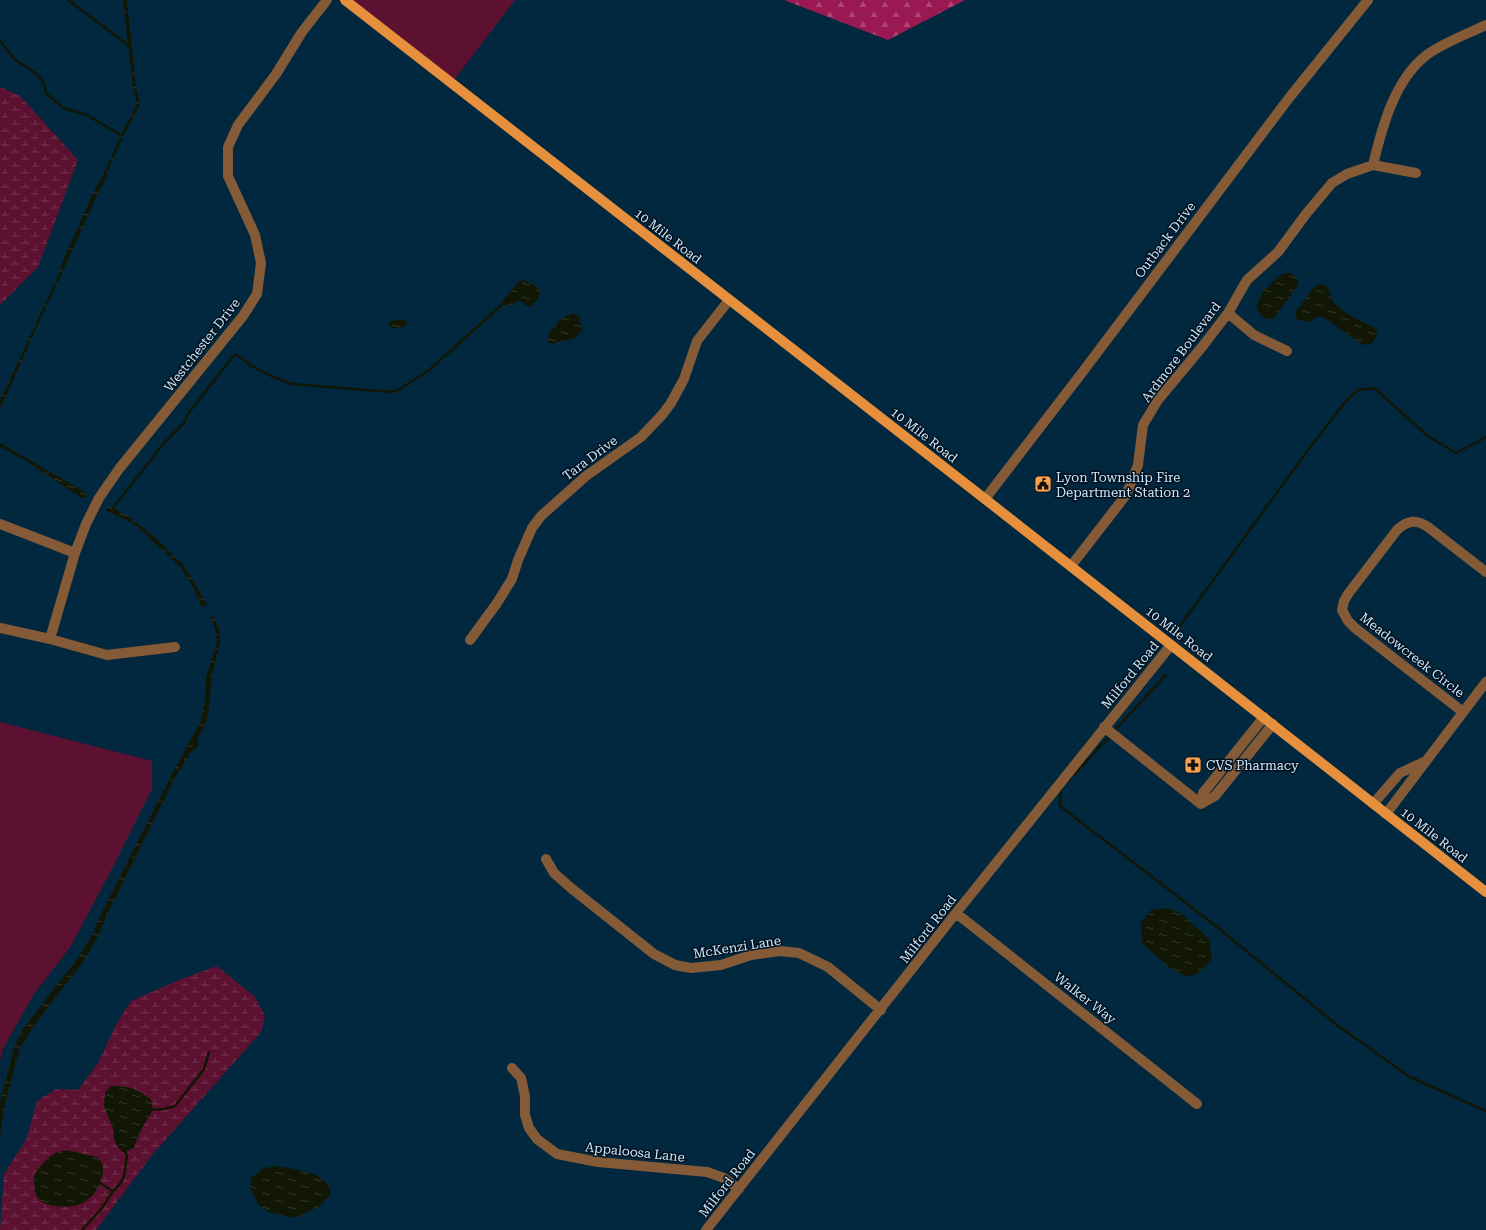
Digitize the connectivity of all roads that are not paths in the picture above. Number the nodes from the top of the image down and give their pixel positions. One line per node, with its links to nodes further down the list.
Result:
1 (327, 0): 12 (street, Westchester Drive)
2 (345, 0): 7 (main road, 10 Mile Road)
3 (1368, 0): 10 (street, Outback Drive)
4 (1486, 25): 5 (street)
5 (1373, 165): 6 (street, Ardmore Boulevard); 8 (street, Ardmore Boulevard)
6 (1416, 173)
7 (729, 300): 10 (main road, 10 Mile Road); 17 (street, Tara Drive)
8 (1228, 312): 9 (street); 13 (street, Ardmore Boulevard)
9 (1287, 351)
10 (985, 499): 13 (main road, 10 Mile Road)
11 (0, 524): 12 (street)
12 (75, 553): 16 (street, Westchester Drive)
13 (1071, 566): 18 (main road, 10 Mile Road)
14 (1486, 572): 21 (street, Meadowcreek Circle)
15 (0, 628): 16 (street)
16 (50, 639): 19 (street)
17 (470, 640)
18 (1171, 644): 22 (main road, 10 Mile Road); 24 (street, Milford Road)
19 (176, 647)
20 (1486, 682): 21 (street)
21 (1463, 712): 25 (street)
22 (1264, 717): 23 (main road, 10 Mile Road); 26 (street)
23 (1273, 724): 26 (street); 27 (main road, 10 Mile Road)
24 (1104, 727): 26 (street); 31 (street, Milford Road)
25 (1426, 761): 27 (street); 28 (street)
26 (1201, 804)
27 (1373, 804): 28 (main road, 10 Mile Road)
28 (1386, 814): 30 (main road, 10 Mile Road)
29 (546, 860): 32 (street, McKenzi Lane)
30 (1486, 892)
31 (956, 913): 32 (street, Milford Road); 34 (street, Walker Way)
32 (881, 1010): 35 (street, Milford Road)
33 (512, 1068): 35 (street, Appaloosa Lane)
34 (1197, 1104)
35 (739, 1189): 36 (street, Milford Road)
36 (712, 1228)

